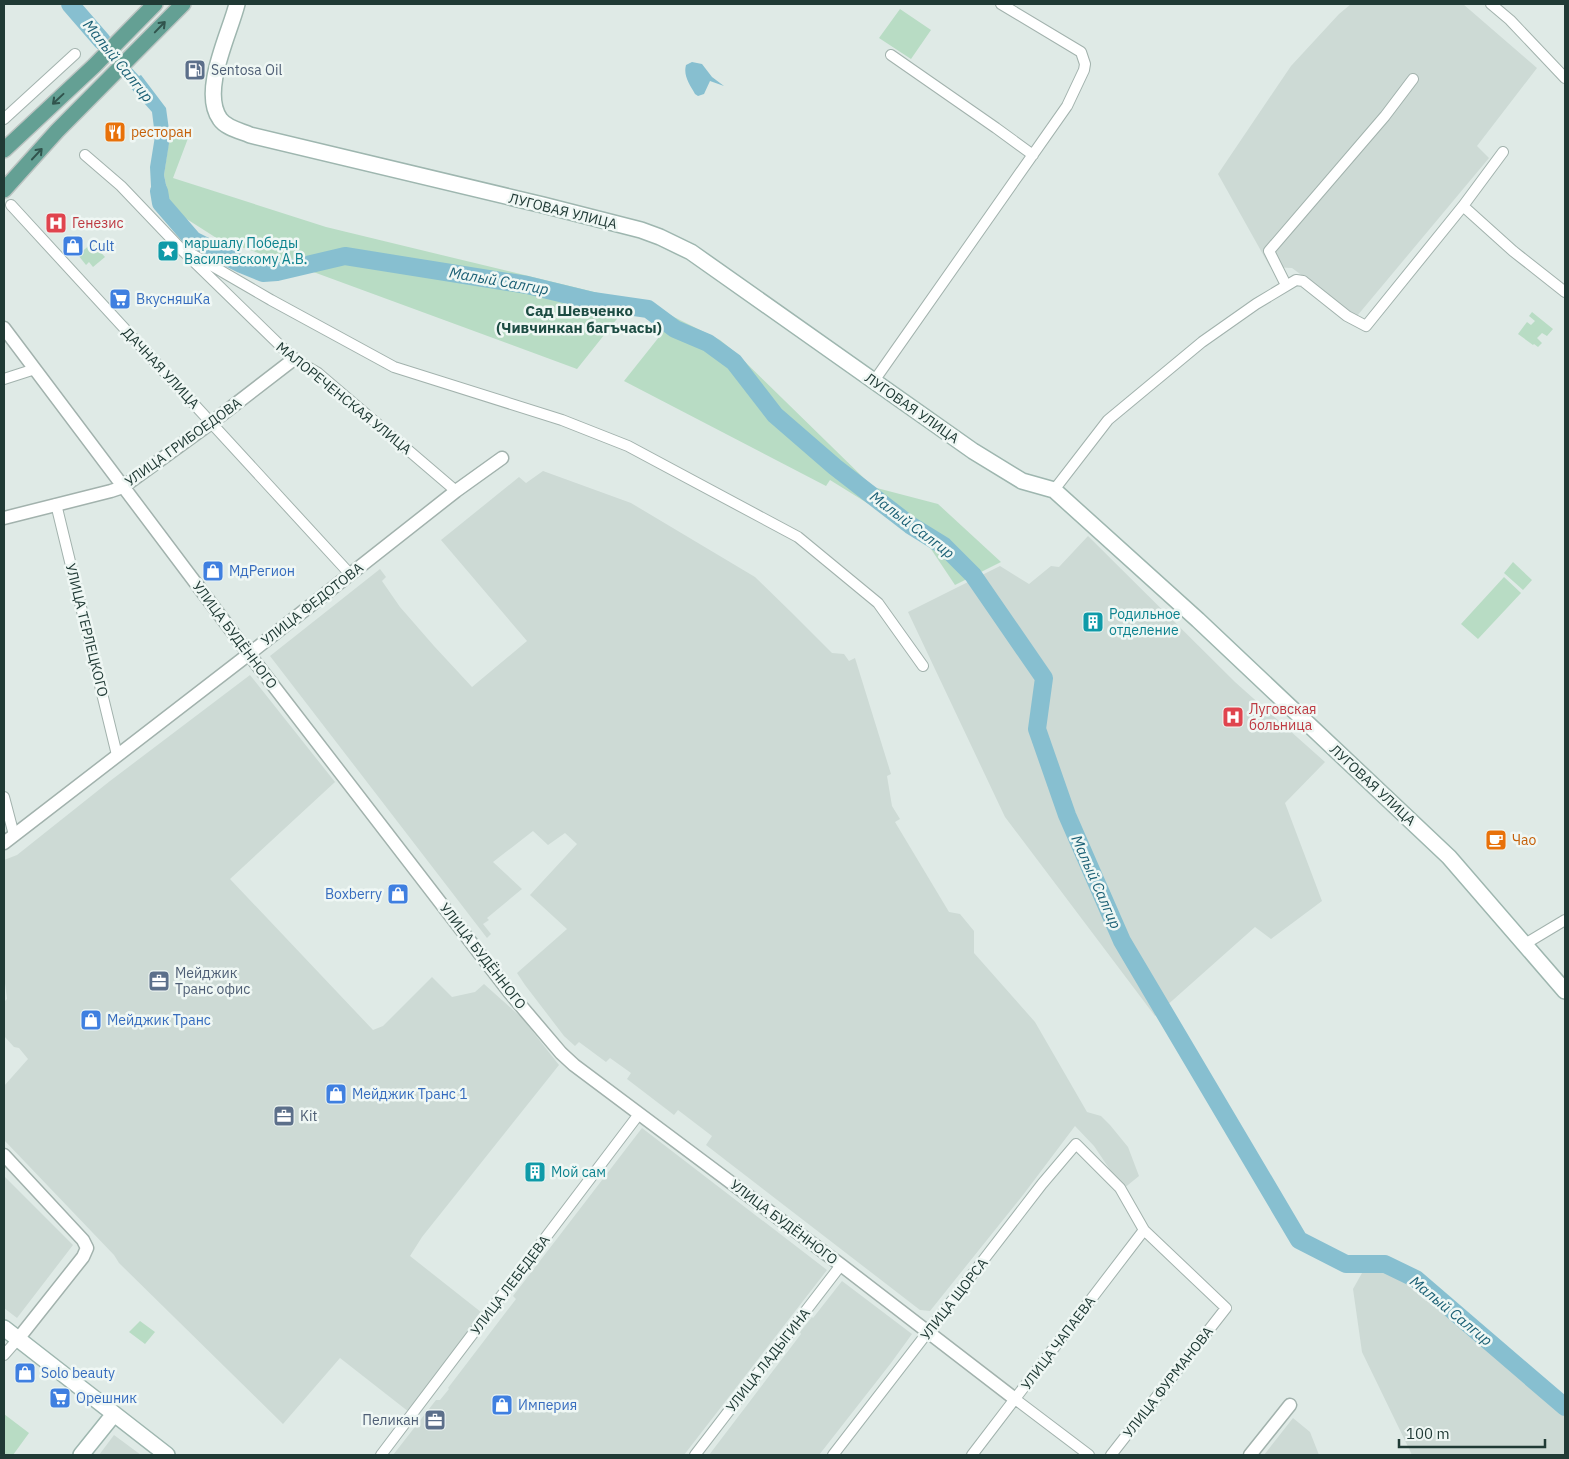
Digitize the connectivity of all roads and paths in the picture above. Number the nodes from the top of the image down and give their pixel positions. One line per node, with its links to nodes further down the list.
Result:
1 (155, 4): 11 (main road, one-way to 11)
2 (183, 4): 15 (main road, one-way to 2)
3 (237, 4): 25 (main road, ЛУГОВАЯ УЛИЦА)
4 (1001, 4): 14 (street)
5 (1491, 4): 8 (street)
6 (75, 54): 10 (street)
7 (891, 55): 14 (street)
8 (1565, 78)
9 (1413, 79): 19 (street)
10 (4, 119)
11 (4, 150)
12 (1503, 152): 17 (street)
13 (84, 155): 18 (street, МАЛОРЕЧЕНСКАЯ УЛИЦА)
14 (1032, 155): 25 (street)
15 (4, 190)
16 (12, 205): 26 (street, ДАЧНАЯ УЛИЦА)
17 (1463, 206): 19 (street); 20 (street)
18 (184, 252): 22 (street, МАЛОРЕЧЕНСКАЯ УЛИЦА); 35 (street)
19 (1286, 285): 29 (street)
20 (1565, 292)
21 (4, 328): 23 (street, УЛИЦА БУДЁННОГО)
22 (294, 359): 26 (street, УЛИЦА ГРИБОЕДОВА); 30 (street, МАЛОРЕЧЕНСКАЯ УЛИЦА)
23 (35, 369): 24 (street); 28 (street, УЛИЦА БУДЁННОГО)
24 (4, 379)
25 (874, 381): 29 (main road, ЛУГОВАЯ УЛИЦА)
26 (211, 423): 28 (street, УЛИЦА ГРИБОЕДОВА); 33 (street, ДАЧНАЯ УЛИЦА)
27 (502, 458): 30 (street, УЛИЦА ФЕДОТОВА)
28 (123, 487): 31 (street, УЛИЦА ГРИБОЕДОВА); 34 (street, УЛИЦА БУДЁННОГО)
29 (1054, 490): 41 (main road, ЛУГОВАЯ УЛИЦА)
30 (456, 492): 33 (street, УЛИЦА ФЕДОТОВА)
31 (56, 504): 32 (street, УЛИЦА ГРИБОЕДОВА); 36 (street, УЛИЦА ТЕРЛЕЦКОГО)
32 (4, 518)
33 (350, 574): 34 (street, УЛИЦА ФЕДОТОВА)
34 (249, 654): 36 (street, УЛИЦА ФЕДОТОВА); 43 (street, УЛИЦА БУДЁННОГО)
35 (922, 666)
36 (117, 755): 38 (street, УЛИЦА ФЕДОТОВА)
37 (4, 797): 38 (street)
38 (14, 834): 39 (street, УЛИЦА ФЕДОТОВА)
39 (4, 843)
40 (1565, 920): 41 (street)
41 (1525, 944): 42 (main road, ЛУГОВАЯ УЛИЦА)
42 (1565, 991)
43 (640, 1114): 46 (street, УЛИЦА БУДЁННОГО); 56 (street, УЛИЦА ЛЕБЕДЕВА)
44 (4, 1155): 49 (street)
45 (1144, 1230): 48 (street, УЛИЦА ЩОРСА); 51 (street, УЛИЦА ЧАПАЕВА); 61 (street, УЛИЦА ФУРМАНОВА)
46 (841, 1266): 48 (street, УЛИЦА БУДЁННОГО); 57 (street, УЛИЦА ЛАДЫГИНА)
47 (4, 1328): 49 (main road)
48 (928, 1332): 51 (street, УЛИЦА БУДЁННОГО); 58 (street, УЛИЦА ЩОРСА)
49 (18, 1339): 50 (street); 53 (main road)
50 (4, 1355)
51 (1016, 1399): 59 (street, УЛИЦА ЧАПАЕВА); 60 (street, УЛИЦА БУДЁННОГО)
52 (1290, 1405): 62 (street)
53 (114, 1414): 54 (main road); 55 (main road)
54 (81, 1455)
55 (167, 1455)
56 (381, 1455)
57 (695, 1455)
58 (834, 1455)
59 (972, 1455)
60 (1089, 1455)
61 (1111, 1455)
62 (1250, 1455)

